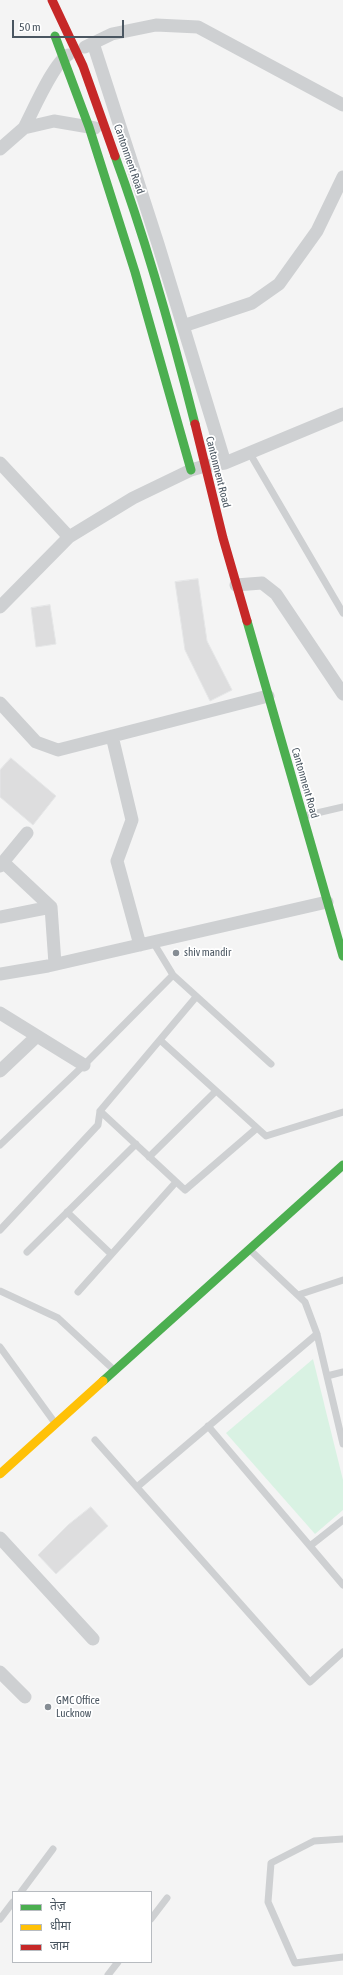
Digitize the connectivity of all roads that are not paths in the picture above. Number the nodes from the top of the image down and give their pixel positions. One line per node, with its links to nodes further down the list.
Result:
1 (52, 0): 16 (street, Cantonment Road)
2 (51, 28): 4 (street)
3 (93, 44): 4 (street); 5 (street); 8 (street)
4 (64, 57): 6 (street); 7 (street)
5 (343, 106)
6 (89, 127): 7 (street); 8 (street); 17 (street)
7 (24, 128): 9 (street)
8 (122, 133): 11 (street)
9 (0, 149)
10 (343, 177): 11 (street)
11 (183, 326): 15 (street)
12 (343, 414): 13 (street)
13 (249, 452): 15 (street); 21 (lane)
14 (0, 463): 18 (street)
15 (225, 463): 16 (street)
16 (205, 466): 17 (street); 19 (street, Cantonment Road)
17 (191, 470): 18 (street)
18 (69, 537): 20 (street)
19 (236, 586): 22 (street); 23 (street, Cantonment Road)
20 (0, 607)
21 (343, 613)
22 (343, 694)
23 (268, 696): 25 (street); 27 (street, Cantonment Road)
24 (0, 703): 25 (street)
25 (112, 736): 33 (street)
26 (343, 807): 27 (lane)
27 (302, 816): 30 (street, Cantonment Road)
28 (27, 833): 29 (street)
29 (2, 864): 31 (street)
30 (327, 902): 33 (street); 34 (street, Cantonment Road)
31 (51, 907): 32 (street); 35 (street)
32 (0, 918)
33 (147, 944): 35 (street); 37 (lane)
34 (343, 956)
35 (55, 964): 36 (street)
36 (0, 974)
37 (173, 975): 38 (lane); 43 (lane)
38 (196, 997): 41 (lane); 42 (lane)
39 (0, 1013): 40 (street)
40 (37, 1036): 43 (street); 44 (street)
41 (160, 1040): 45 (lane); 46 (lane)
42 (271, 1064)
43 (84, 1065): 50 (lane)
44 (0, 1071)
45 (216, 1091): 48 (lane); 51 (lane)
46 (100, 1111): 49 (lane); 55 (lane)
47 (343, 1112): 48 (lane)
48 (257, 1128): 53 (lane)
49 (136, 1144): 51 (lane); 54 (lane)
50 (0, 1145)
51 (149, 1157): 53 (lane)
52 (343, 1165): 56 (street)
53 (176, 1182): 58 (lane)
54 (67, 1212): 57 (lane); 58 (lane)
55 (0, 1230)
56 (249, 1249): 62 (lane); 65 (street)
57 (27, 1252)
58 (111, 1254): 61 (lane)
59 (343, 1280): 62 (lane)
60 (0, 1291): 65 (lane)
61 (78, 1292)
62 (298, 1295): 63 (lane)
63 (317, 1334): 67 (lane); 69 (lane)
64 (0, 1347): 68 (lane)
65 (114, 1370): 68 (street)
66 (343, 1372): 67 (lane)
67 (327, 1376): 71 (lane)
68 (55, 1424): 72 (street)
69 (208, 1426): 73 (lane); 76 (lane)
70 (95, 1440): 73 (lane)
71 (343, 1444)
72 (0, 1474)
73 (137, 1487): 79 (lane)
74 (343, 1520): 76 (lane)
75 (0, 1538): 78 (street)
76 (310, 1546): 77 (lane)
77 (343, 1585)
78 (93, 1639)
79 (343, 1652)
80 (0, 1672): 81 (street)
81 (25, 1697)
82 (343, 1839): 89 (lane)
83 (53, 1849): 84 (lane)
84 (22, 1891)
85 (167, 1898): 87 (lane)
86 (12, 1903): 88 (lane)
87 (152, 1918)
88 (0, 1919)
89 (343, 1957)
90 (117, 1963): 91 (lane)
91 (108, 1975)

